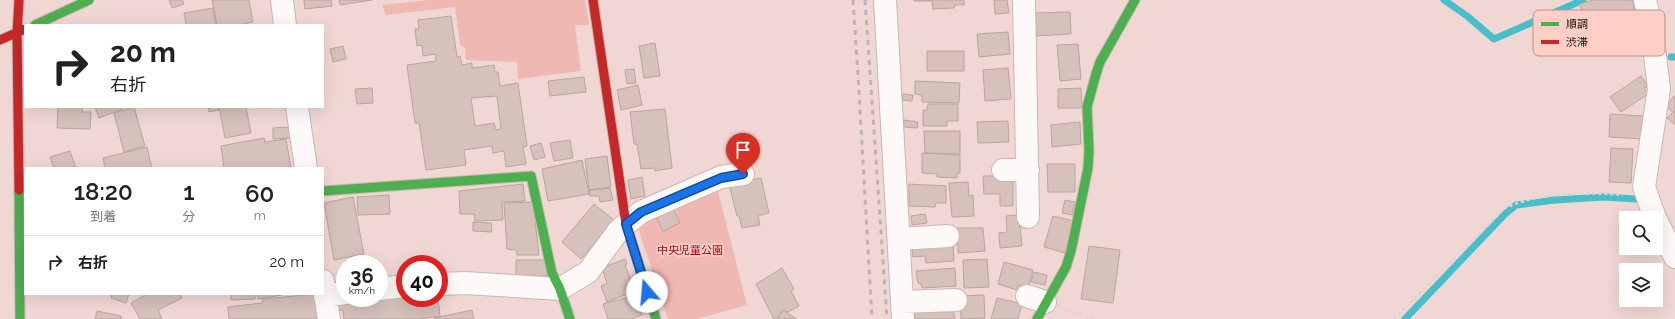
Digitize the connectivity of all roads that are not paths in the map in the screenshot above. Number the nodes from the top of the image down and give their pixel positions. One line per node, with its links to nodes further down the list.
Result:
1 (19, 0): 12 (main road)
2 (89, 0): 10 (main road)
3 (282, 0): 11 (street)
4 (593, 0): 24 (main road)
5 (886, 0): 27 (street)
6 (1024, 0): 19 (street)
7 (1135, 0): 33 (main road)
8 (1645, 0): 9 (street)
9 (1647, 10)
10 (37, 24)
11 (285, 24)
12 (21, 31): 13 (main road); 35 (main road)
13 (0, 40)
14 (1660, 56): 15 (street)
15 (1667, 76): 22 (street)
16 (298, 108): 17 (street)
17 (306, 167)
18 (1003, 170): 19 (street)
19 (1028, 170): 23 (street)
20 (743, 174): 24 (street)
21 (324, 192): 30 (main road)
22 (1653, 211)
23 (1028, 217)
24 (626, 224): 30 (street); 38 (main road)
25 (1663, 233): 28 (street)
26 (948, 236): 27 (street)
27 (899, 239): 34 (street)
28 (1675, 257)
29 (448, 284): 30 (street)
30 (560, 289): 37 (main road)
31 (331, 290): 36 (street)
32 (956, 300): 34 (street)
33 (1036, 306)
34 (902, 310)
35 (20, 319)
36 (329, 319)
37 (570, 319)
38 (656, 319)

